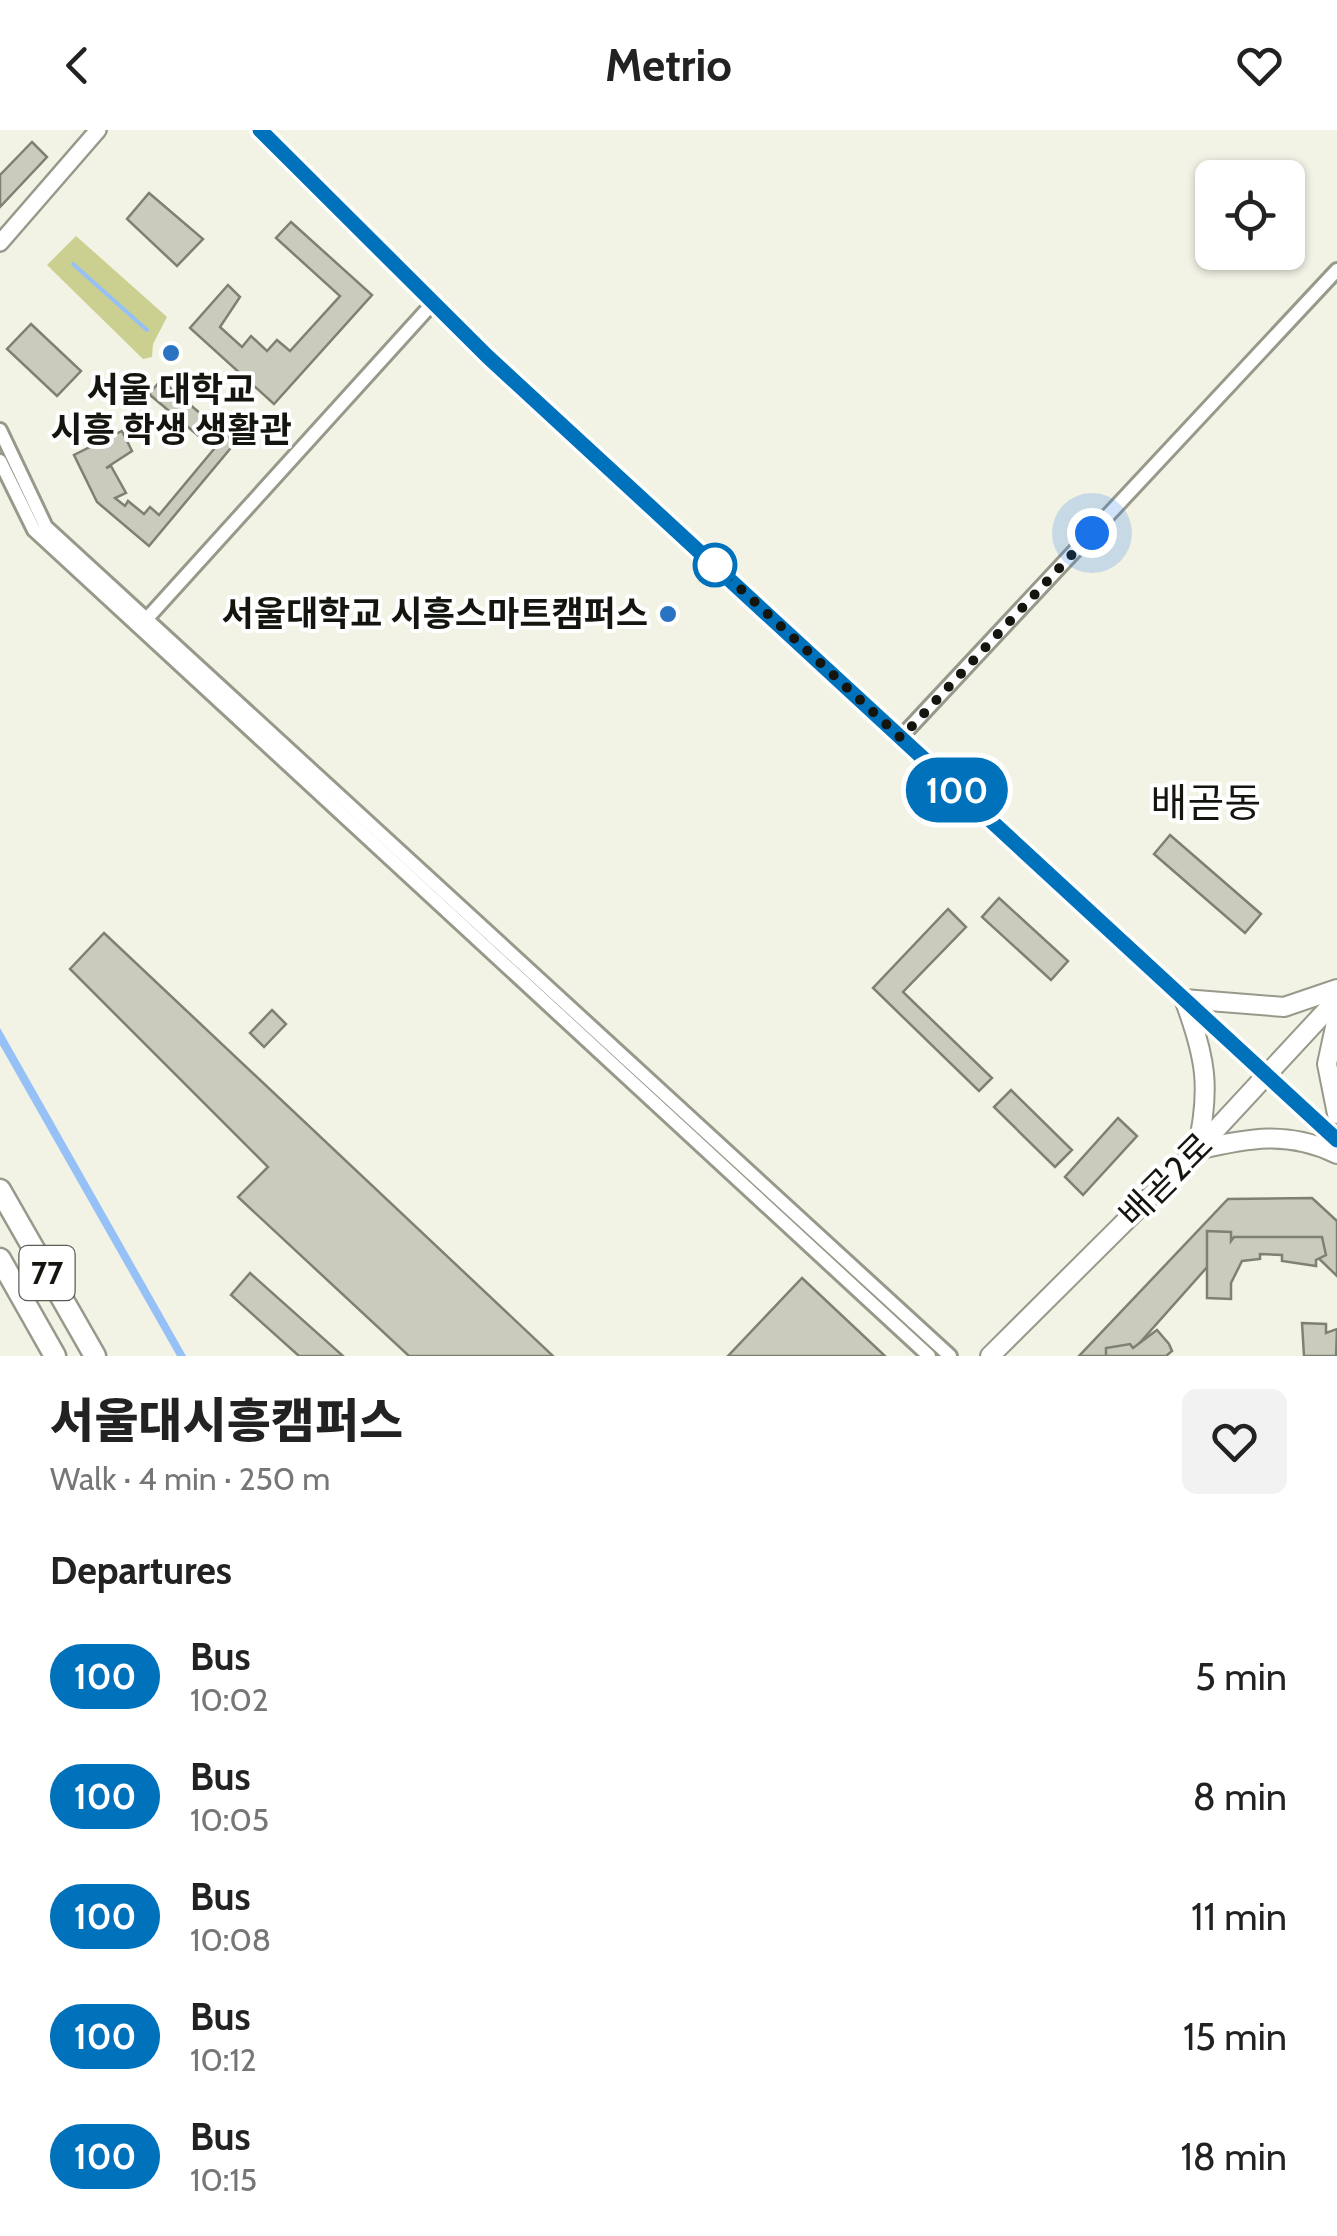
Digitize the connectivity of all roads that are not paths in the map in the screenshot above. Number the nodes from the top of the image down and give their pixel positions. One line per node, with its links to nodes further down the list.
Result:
1 (98, 130): 3 (street)
2 (260, 130): 5 (street)
3 (0, 243)
4 (1337, 270): 9 (street)
5 (433, 302): 8 (street); 9 (street)
6 (0, 430): 8 (street)
7 (0, 460): 8 (street)
8 (143, 623): 23 (street); 24 (street)
9 (901, 738): 11 (street)
10 (1337, 989): 11 (main road)
11 (1184, 999): 14 (street); 17 (main road)
12 (1337, 1000): 14 (main road, 배곧2로)
13 (1337, 1018): 15 (main road)
14 (1268, 1074): 16 (street); 17 (main road, 배곧2로)
15 (1337, 1114)
16 (1337, 1140)
17 (1197, 1150): 18 (main road); 25 (main road, 배곧2로)
18 (1337, 1154)
19 (0, 1190): 22 (main road, 77)
20 (0, 1259): 21 (main road, 77)
21 (55, 1356)
22 (95, 1356)
23 (930, 1356)
24 (950, 1356)
25 (990, 1356)

